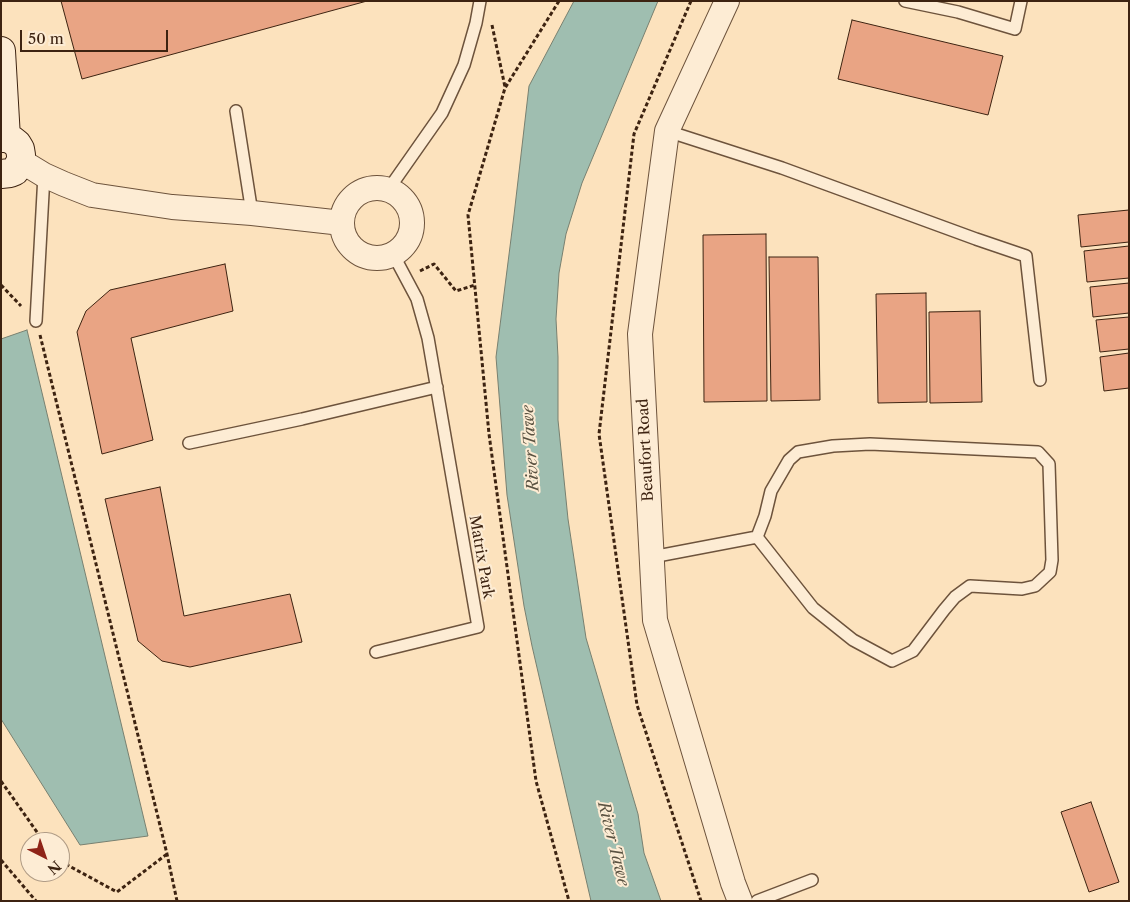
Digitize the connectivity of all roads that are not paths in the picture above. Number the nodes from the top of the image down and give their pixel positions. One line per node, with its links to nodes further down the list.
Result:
1 (480, 1): 11 (lane)
2 (727, 1): 7 (street, Beaufort Road)
3 (905, 1): 4 (lane)
4 (1021, 1)
5 (1, 51): 8 (street)
6 (236, 111): 12 (lane)
7 (667, 131): 16 (lane); 20 (street, Beaufort Road)
8 (4, 138): 9 (street)
9 (11, 168): 10 (street)
10 (44, 175): 12 (street); 15 (lane)
11 (388, 190): 13 (street); 14 (street)
12 (252, 213): 13 (street)
13 (342, 223): 14 (street)
14 (393, 254): 17 (lane, Matrix Park)
15 (36, 321)
16 (1040, 380)
17 (437, 387): 18 (lane); 21 (lane, Matrix Park)
18 (189, 443)
19 (757, 537): 19 (lane); 20 (lane)
20 (652, 557): 23 (street, Beaufort Road)
21 (376, 652)
22 (812, 880): 24 (lane)
23 (740, 901)
24 (757, 901)

